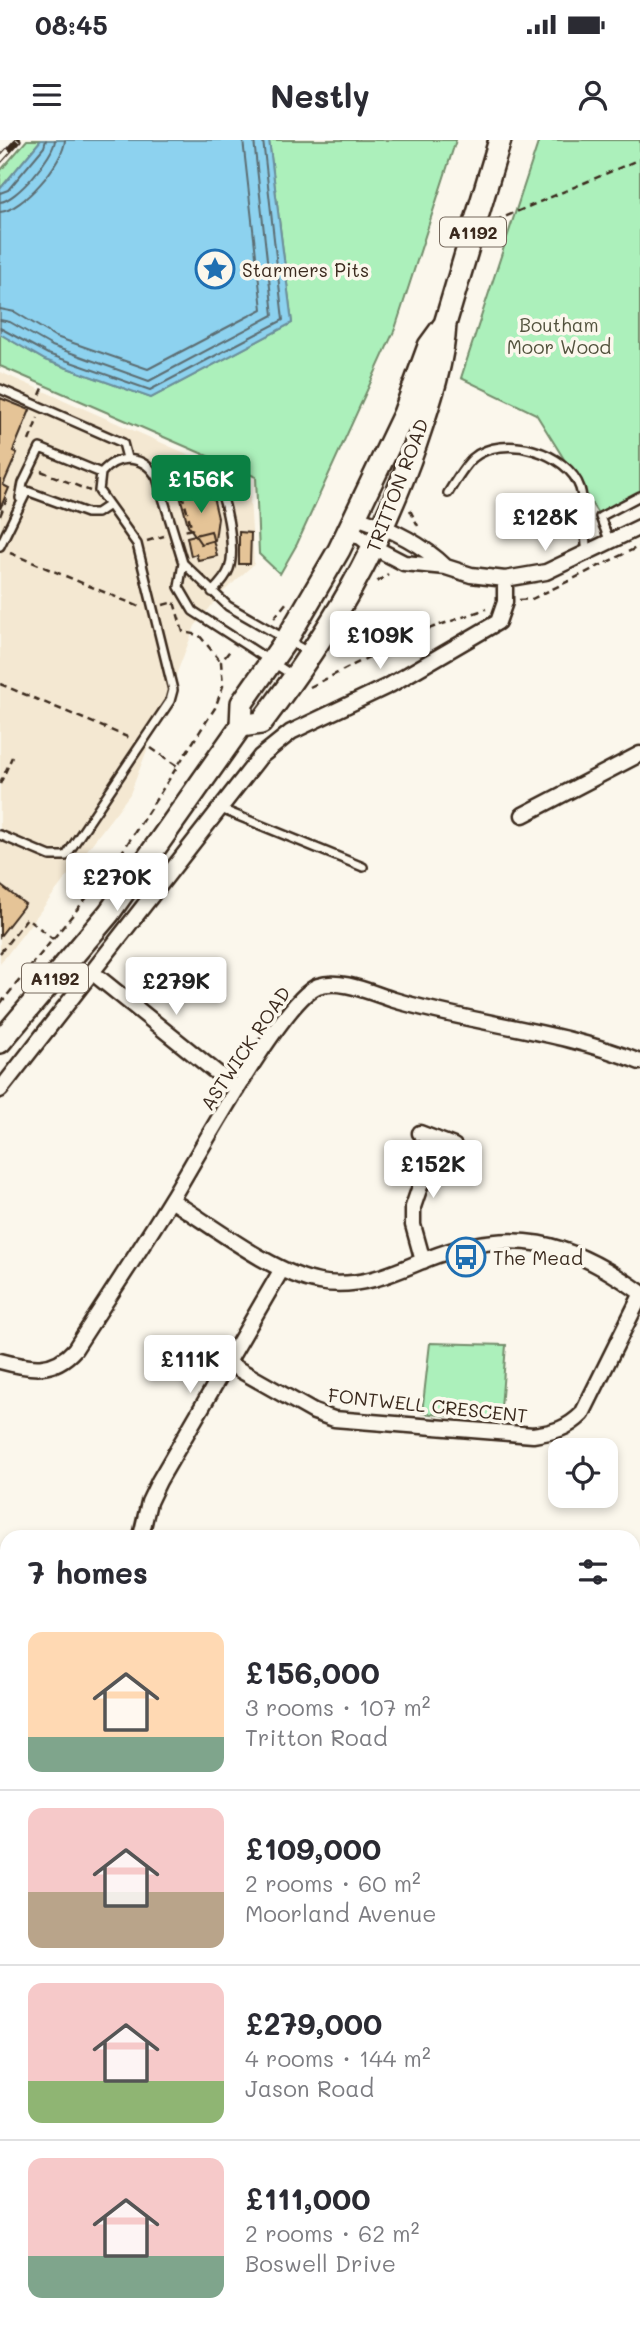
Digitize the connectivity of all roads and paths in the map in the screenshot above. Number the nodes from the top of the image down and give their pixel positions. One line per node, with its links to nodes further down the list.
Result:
1 (499, 140): 4 (main road, TRITTON ROAD / A1192)
2 (640, 159): 3 (path)
3 (496, 220)
4 (445, 324): 19 (main road, TRITTON ROAD / A1192); 20 (main road, TRITTON ROAD / A1192)
5 (44, 386): 7 (path)
6 (0, 389): 7 (lane)
7 (36, 404): 8 (lane); 9 (path)
8 (127, 458): 10 (lane); 11 (lane)
9 (31, 467): 10 (lane); 12 (path); 17 (lane)
10 (101, 473): 12 (lane)
11 (157, 478): 27 (lane); 30 (lane)
12 (99, 491): 16 (lane)
13 (448, 493): 26 (lane)
14 (9, 495): 18 (path)
15 (640, 496): 22 (lane)
16 (109, 505): 17 (lane); 33 (lane)
17 (17, 509): 24 (lane)
18 (0, 516)
19 (353, 523): 20 (street); 25 (street); 36 (main road, TRITTON ROAD / A1192)
20 (385, 527): 25 (main road, TRITTON ROAD / A1192); 28 (street)
21 (640, 527): 22 (street)
22 (610, 542): 26 (street)
23 (640, 546): 32 (path)
24 (0, 547): 33 (path)
25 (375, 548): 28 (street); 36 (main road, TRITTON ROAD / A1192)
26 (587, 553): 29 (street)
27 (183, 563): 30 (lane); 36 (lane)
28 (446, 567): 29 (street)
29 (505, 579): 32 (street)
30 (212, 592): 36 (lane)
31 (289, 600): 34 (path)
32 (505, 602): 39 (path); 46 (street)
33 (153, 607): 37 (path); 41 (lane)
34 (279, 610)
35 (233, 647): 37 (path)
36 (285, 653): 39 (main road, TRITTON ROAD / A1192); 39 (lane); 40 (main road, TRITTON ROAD / A1192)
37 (221, 662): 44 (path)
38 (0, 684): 41 (path)
39 (300, 684): 40 (main road, TRITTON ROAD / A1192)
40 (241, 726): 54 (main road, TRITTON ROAD / A1192)
41 (141, 744): 44 (path); 48 (lane)
42 (640, 754): 47 (street)
43 (12, 757): 45 (path)
44 (177, 766): 50 (path)
45 (0, 784)
46 (221, 808): 49 (lane); 52 (street)
47 (523, 815)
48 (0, 835)
49 (363, 867)
50 (53, 939): 51 (path); 53 (path)
51 (0, 953)
52 (93, 973): 56 (street); 57 (street)
53 (0, 1004)
54 (0, 1042)
55 (640, 1062): 56 (street, ASTWICK ROAD)
56 (237, 1089): 61 (street, ASTWICK ROAD)
57 (0, 1090)
58 (420, 1133): 59 (street)
59 (436, 1139): 60 (street); 62 (street)
60 (454, 1146)
61 (172, 1200): 63 (street); 65 (street, ASTWICK ROAD)
62 (423, 1261): 63 (street); 64 (street)
63 (282, 1269): 66 (street)
64 (640, 1295): 66 (street, FONTWELL CRESCENT)
65 (0, 1361)
66 (229, 1364): 67 (street)
67 (142, 1530)

